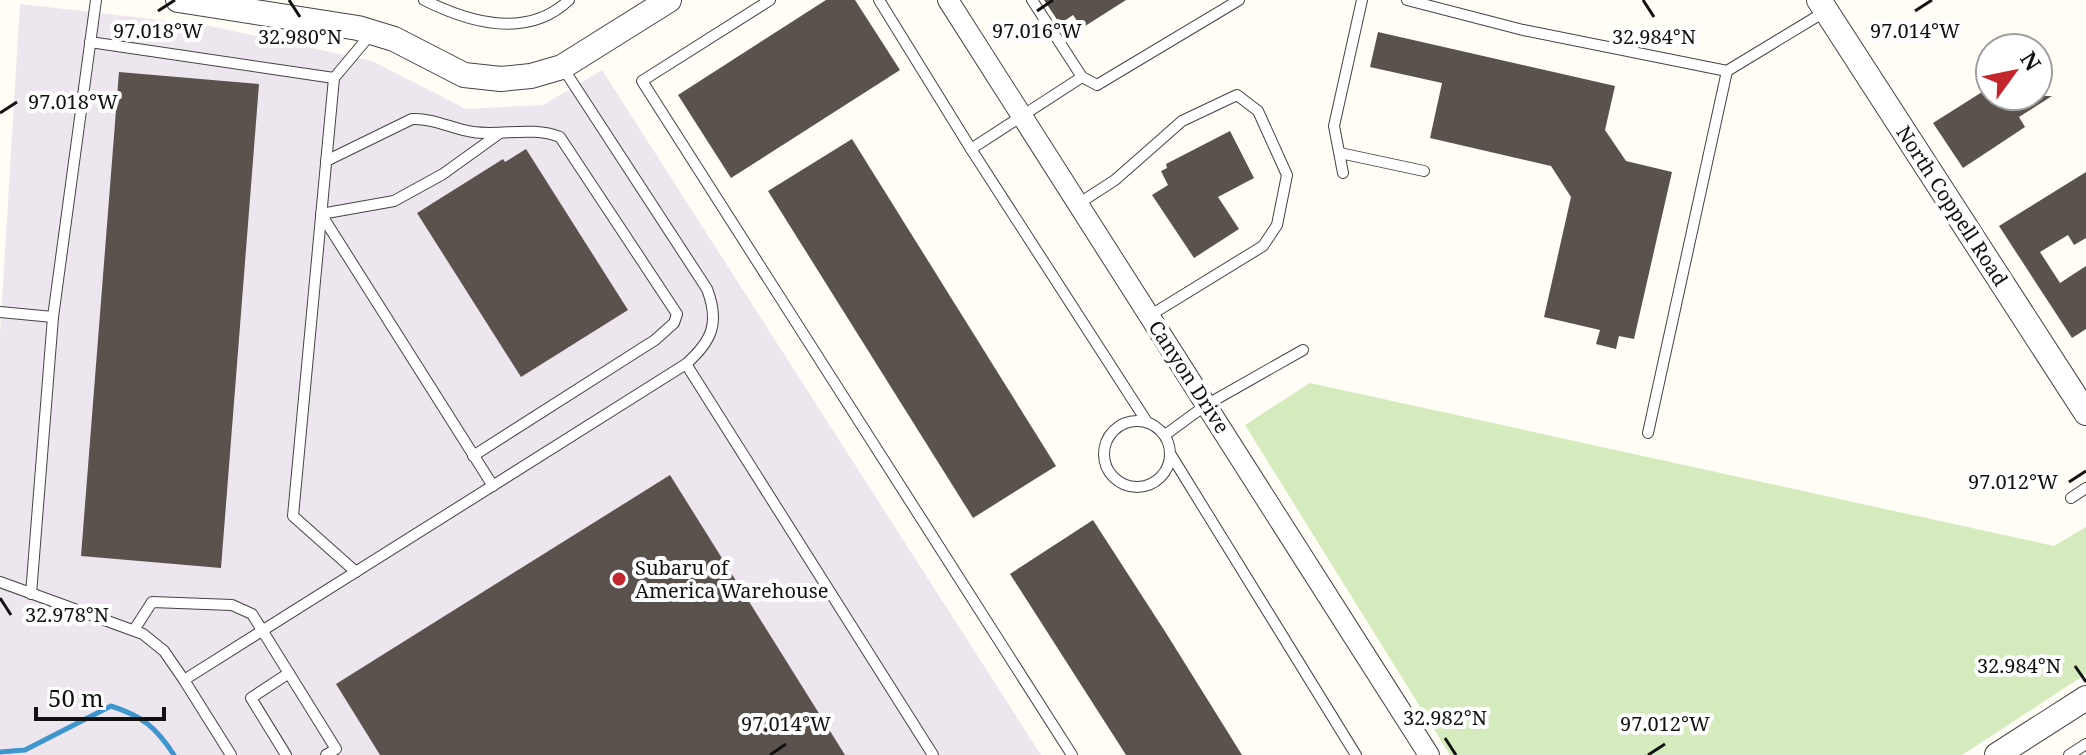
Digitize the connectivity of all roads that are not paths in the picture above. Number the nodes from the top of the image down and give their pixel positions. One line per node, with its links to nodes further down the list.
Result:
1 (96, 0): 15 (lane)
2 (178, 0): 14 (street)
3 (424, 0): 4 (lane)
4 (569, 0)
5 (669, 0): 16 (street)
6 (770, 0): 57 (lane)
7 (879, 0): 22 (lane)
8 (948, 0): 20 (street, Canyon Drive)
9 (1032, 0): 18 (lane)
10 (1239, 0): 18 (lane)
11 (1362, 0): 23 (lane)
12 (1407, 0): 17 (lane)
13 (1822, 6): 17 (lane); 35 (street, North Coppell Road)
14 (372, 32): 16 (street); 19 (lane)
15 (90, 42): 19 (lane); 31 (lane)
16 (562, 67): 33 (lane)
17 (1727, 71): 37 (lane)
18 (1082, 77): 20 (lane)
19 (334, 78): 24 (lane)
20 (1021, 115): 22 (lane); 27 (street, Canyon Drive)
21 (500, 133): 24 (lane); 28 (lane); 40 (lane)
22 (971, 149): 36 (lane)
23 (1340, 153): 25 (lane); 26 (lane)
24 (326, 161): 28 (lane)
25 (1424, 171)
26 (1343, 173)
27 (1078, 204): 30 (street, Canyon Drive); 30 (lane)
28 (321, 214): 40 (lane); 44 (lane)
29 (0, 312): 31 (lane)
30 (1149, 316): 34 (street, Canyon Drive)
31 (53, 317): 46 (lane)
32 (1303, 350): 34 (lane)
33 (686, 364): 41 (lane); 56 (lane)
34 (1206, 405): 38 (lane); 59 (street, Canyon Drive)
35 (2086, 413)
36 (1147, 422): 38 (lane); 39 (lane)
37 (1648, 433)
38 (1165, 435): 39 (lane)
39 (1171, 455): 58 (lane)
40 (473, 456): 41 (lane)
41 (493, 486): 44 (lane)
42 (2086, 488): 43 (lane)
43 (2071, 498)
44 (356, 572): 48 (lane)
45 (0, 582): 46 (lane)
46 (31, 594): 47 (lane)
47 (134, 630): 48 (lane); 50 (lane)
48 (263, 630): 49 (lane); 50 (lane)
49 (289, 673): 54 (lane); 55 (lane)
50 (184, 680): 53 (lane)
51 (2086, 698): 60 (street)
52 (2086, 744): 61 (lane)
53 (231, 755)
54 (286, 755)
55 (326, 755)
56 (933, 755)
57 (1072, 755)
58 (1356, 755)
59 (1429, 755)
60 (1997, 755)
61 (2069, 755)

